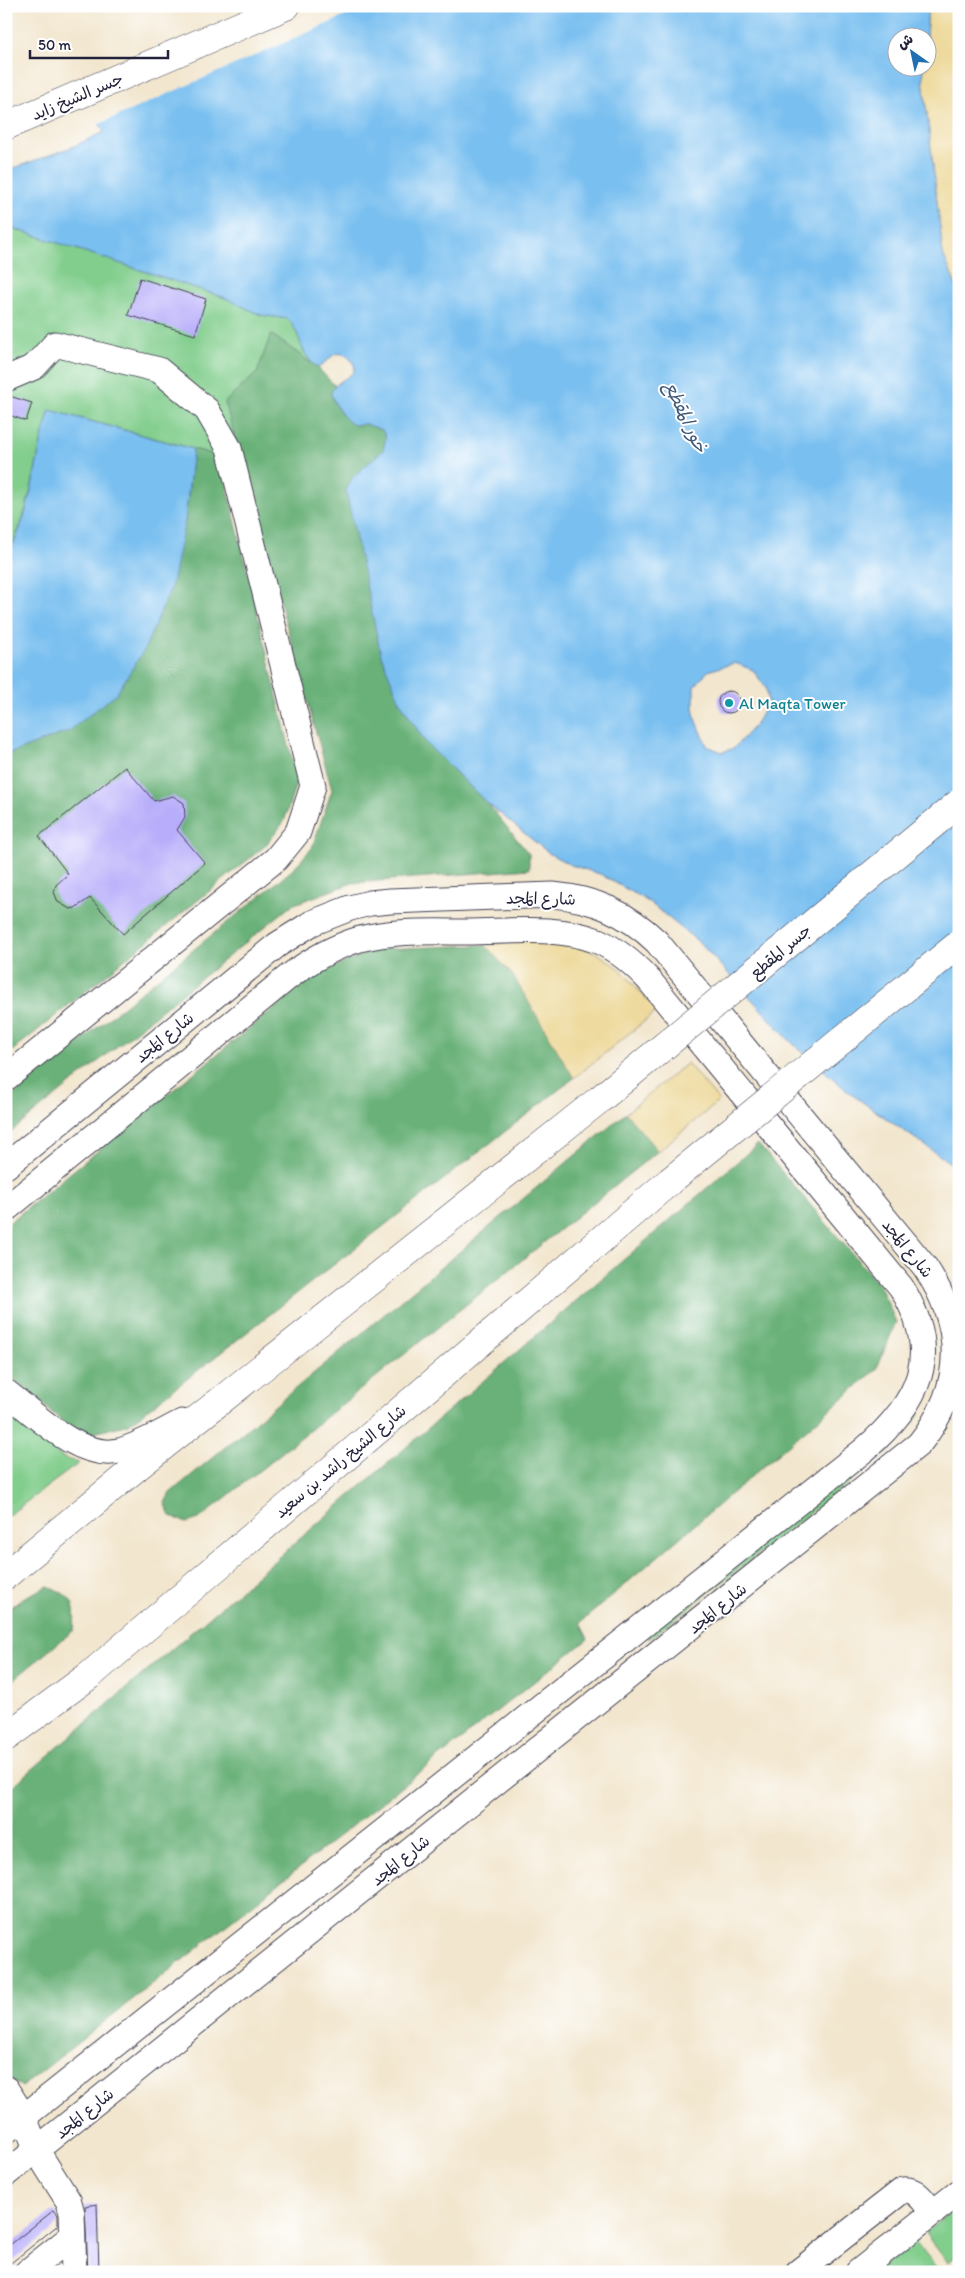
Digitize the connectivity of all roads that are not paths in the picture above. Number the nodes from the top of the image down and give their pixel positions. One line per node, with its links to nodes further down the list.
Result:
1 (286, 6): 2 (highway, جسر الشيخ زايد)
2 (6, 126)
3 (6, 379): 6 (street)
4 (959, 803): 12 (highway, جسر المقطع, bridge)
5 (959, 944): 16 (highway, شارع الشيخ راشد بن سعيد, bridge)
6 (6, 1078)
7 (6, 1166): 11 (street, شارع المَجد)
8 (6, 1209): 9 (street, شارع المَجد)
9 (918, 1379): 11 (street); 20 (street, شارع المَجد)
10 (6, 1392): 12 (street)
11 (954, 1392): 21 (street, شارع المَجد)
12 (212, 1408): 13 (highway)
13 (137, 1466): 14 (highway); 15 (highway)
14 (6, 1558)
15 (6, 1575)
16 (90, 1675): 17 (highway, شارع الشيخ راشد بن سعيد); 18 (highway)
17 (6, 1737)
18 (6, 1754)
19 (6, 2089): 20 (street)
20 (15, 2124): 21 (street)
21 (37, 2151): 22 (street, شارع المَجد); 25 (street)
22 (6, 2174)
23 (959, 2192): 24 (street)
24 (933, 2213): 28 (street); 29 (street)
25 (72, 2236): 26 (street); 27 (street)
26 (27, 2272)
27 (74, 2272)
28 (798, 2272)
29 (858, 2272)

